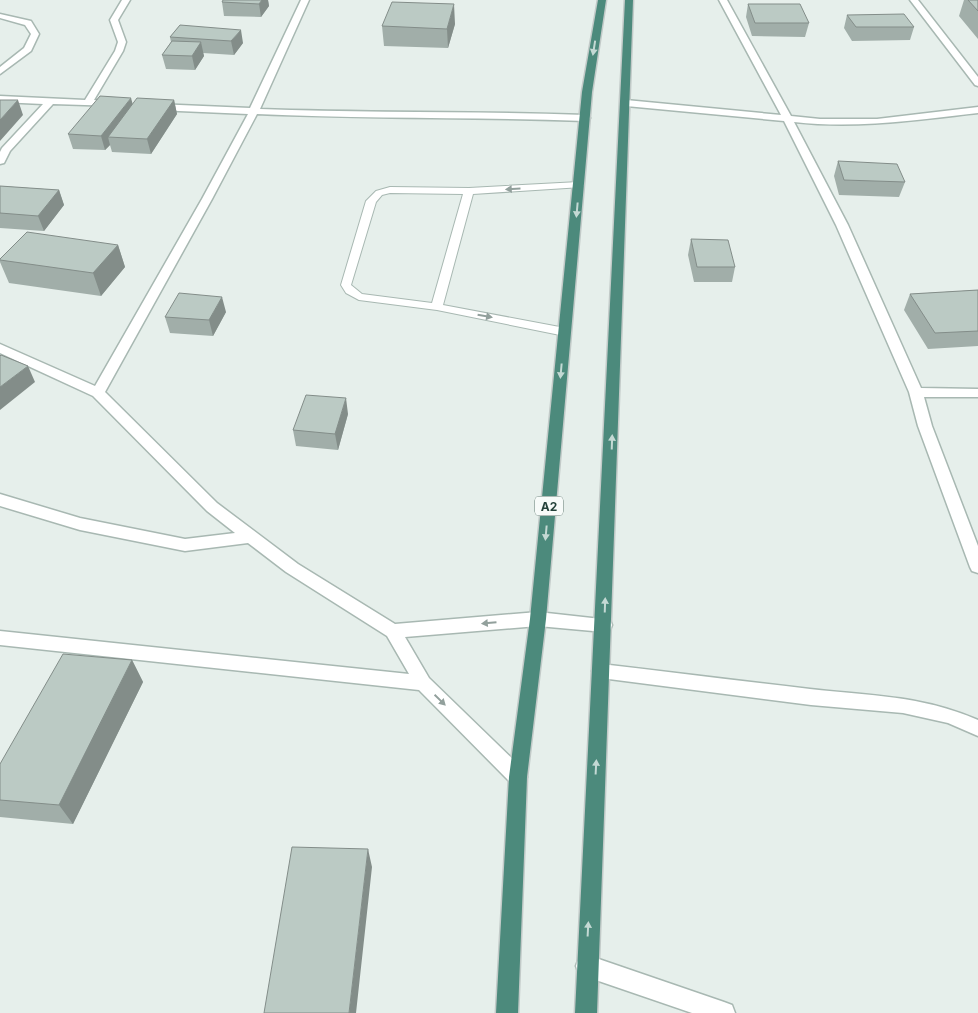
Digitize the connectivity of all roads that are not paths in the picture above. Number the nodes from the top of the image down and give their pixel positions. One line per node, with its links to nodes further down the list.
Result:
1 (126, 0): 12 (street)
2 (305, 0): 17 (street)
3 (602, 0): 18 (highway, A2, one-way to 18)
4 (629, 0): 13 (highway)
5 (723, 0): 19 (street)
6 (914, 0): 9 (street)
7 (0, 16): 8 (street)
8 (0, 71)
9 (978, 83)
10 (0, 99): 11 (street)
11 (50, 102): 12 (street); 20 (street)
12 (88, 103): 14 (street)
13 (626, 103): 19 (street); 33 (highway, one-way to 13)
14 (127, 105)
15 (147, 106): 17 (street)
16 (978, 110): 19 (street)
17 (254, 112): 18 (street); 27 (street)
18 (585, 118): 21 (highway, A2)
19 (787, 119): 26 (street)
20 (0, 161)
21 (579, 185): 22 (lane, one-way to 22); 24 (highway, A2, one-way to 24)
22 (470, 191): 23 (lane); 23 (lane)
23 (438, 307): 24 (lane, one-way to 24)
24 (565, 332): 32 (highway, A2, one-way to 32)
25 (0, 348): 27 (street)
26 (916, 392): 28 (street); 31 (street)
27 (98, 393): 30 (street)
28 (978, 393)
29 (0, 500): 30 (street)
30 (249, 537): 34 (street)
31 (978, 567)
32 (538, 619): 33 (street); 34 (street, one-way to 34); 39 (highway, A2)
33 (604, 625): 36 (highway)
34 (393, 631): 37 (street)
35 (0, 638): 37 (street)
36 (601, 671): 38 (street); 40 (highway, one-way to 36)
37 (423, 684): 39 (street, one-way to 39)
38 (978, 728)
39 (518, 777): 41 (highway, A2)
40 (587, 966): 42 (highway); 43 (street)
41 (507, 1013)
42 (586, 1013)
43 (724, 1013)

